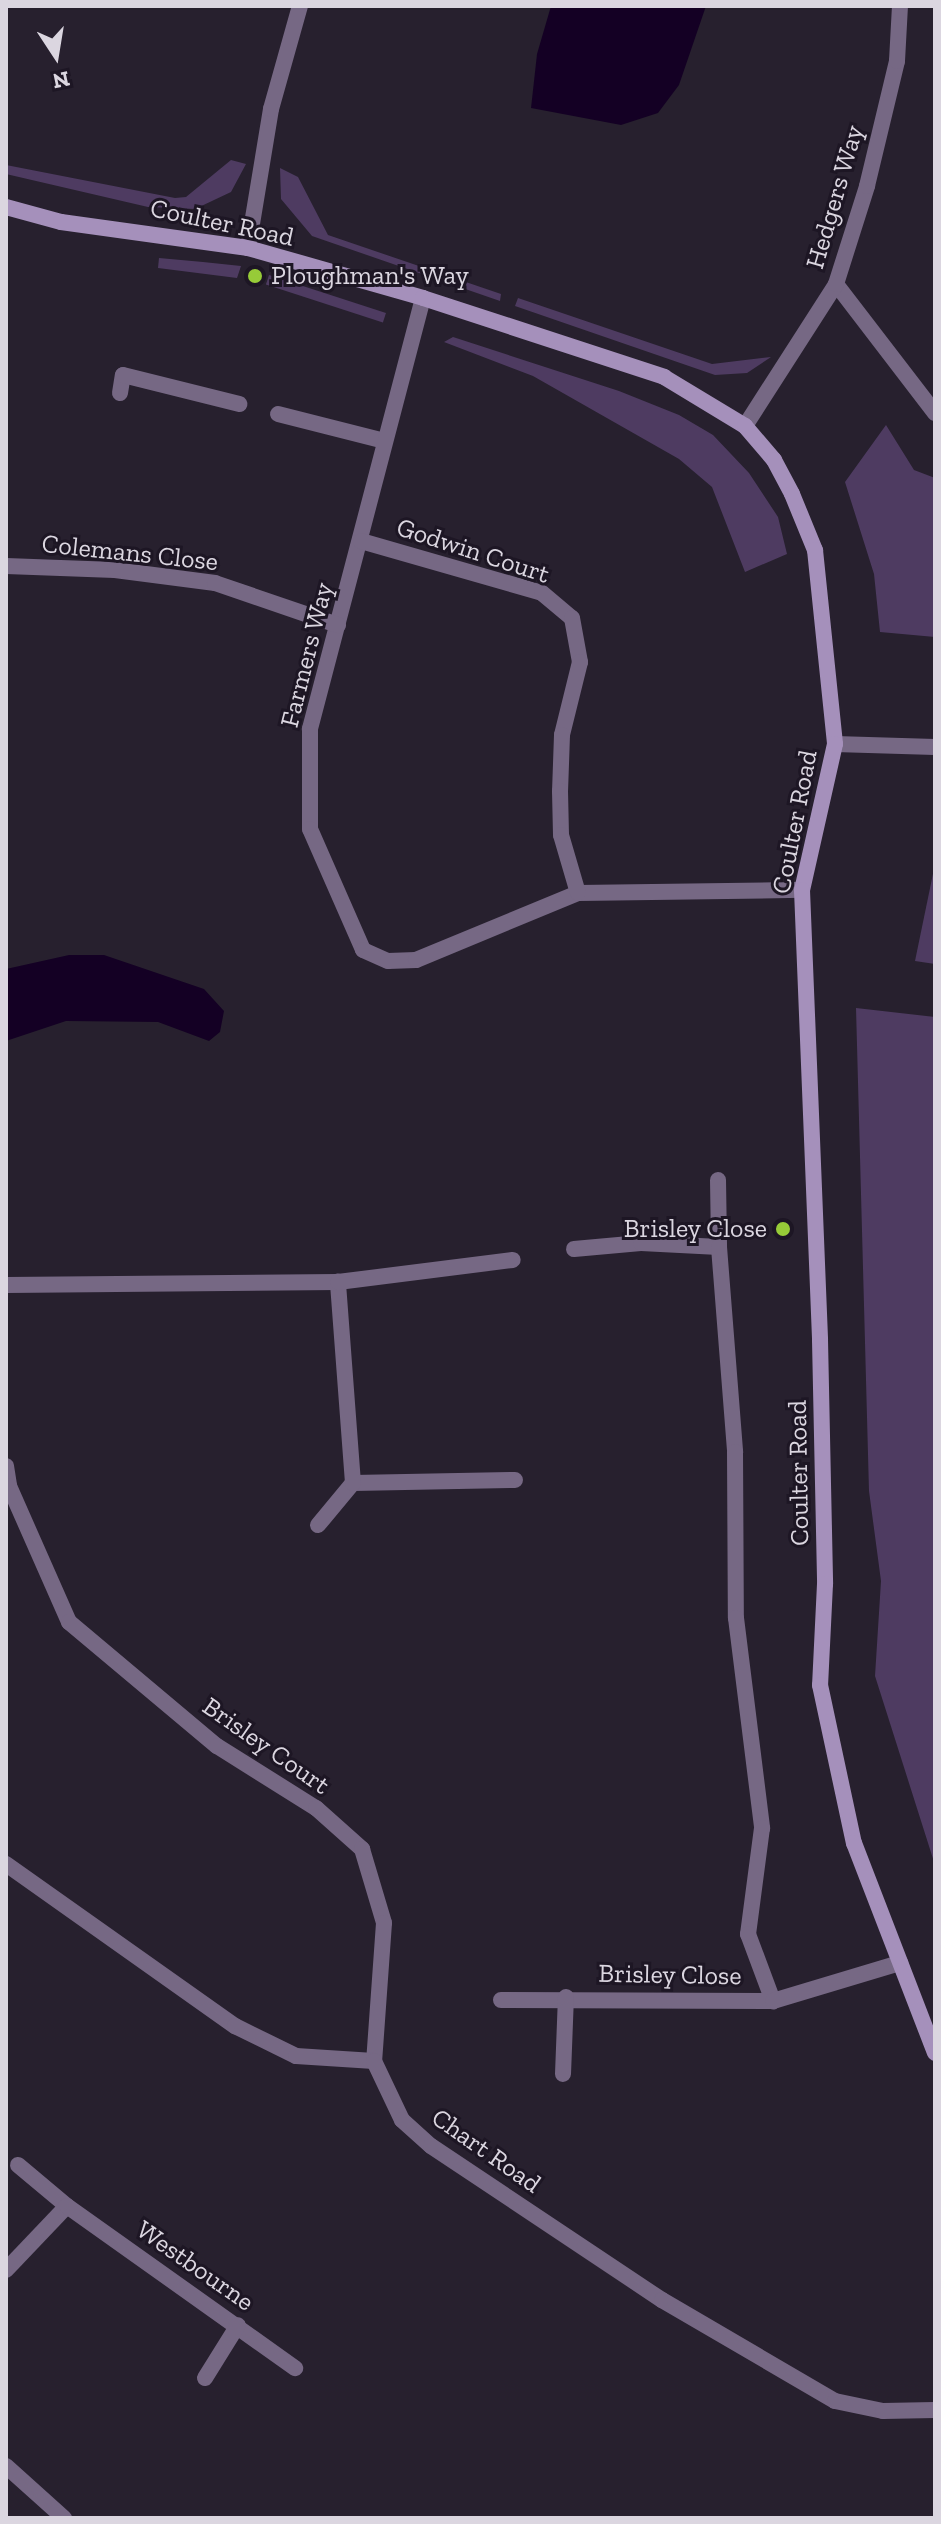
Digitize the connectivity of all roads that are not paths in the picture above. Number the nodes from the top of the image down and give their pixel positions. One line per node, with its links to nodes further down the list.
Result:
1 (300, 6): 4 (street)
2 (900, 6): 5 (street, Hedgers Way)
3 (6, 207): 4 (street, Coulter Road)
4 (248, 248): 6 (street, Coulter Road)
5 (836, 284): 9 (street); 11 (street, Hedgers Way)
6 (423, 298): 11 (street, Coulter Road); 12 (street, Farmers Way)
7 (120, 393): 8 (street)
8 (239, 404)
9 (935, 413)
10 (278, 414): 12 (street)
11 (745, 426): 16 (street, Coulter Road)
12 (385, 441): 13 (street, Farmers Way)
13 (361, 541): 15 (street, Farmers Way); 19 (street, Godwin Court)
14 (6, 566): 15 (street, Colemans Close)
15 (338, 625): 19 (street, Farmers Way)
16 (835, 744): 17 (street); 18 (street, Coulter Road)
17 (935, 747)
18 (802, 890): 19 (street, Farmers Way); 31 (street, Coulter Road)
19 (578, 893)
20 (718, 1180): 21 (street, Brisley Close)
21 (719, 1247): 22 (street); 34 (street, Brisley Close)
22 (574, 1249)
23 (513, 1260): 24 (street)
24 (338, 1282): 25 (street); 28 (street)
25 (6, 1285)
26 (6, 1466): 36 (street, Brisley Court)
27 (515, 1480): 28 (street)
28 (353, 1483): 29 (street)
29 (318, 1525)
30 (6, 1864): 36 (street)
31 (900, 1963): 34 (street, Brisley Close); 35 (street, Coulter Road)
32 (566, 1997): 33 (street, Brisley Close); 34 (street, Brisley Close); 37 (street, Brisley Close)
33 (501, 2000)
34 (773, 2001)
35 (935, 2053)
36 (374, 2061): 44 (street, Chart Road)
37 (563, 2074)
38 (18, 2165): 39 (street, Westbourne)
39 (67, 2206): 40 (street); 41 (street, Westbourne)
40 (6, 2270)
41 (238, 2325): 42 (street, Westbourne); 43 (street)
42 (295, 2368)
43 (205, 2378)
44 (935, 2410)
45 (6, 2466): 46 (street)
46 (64, 2518)

